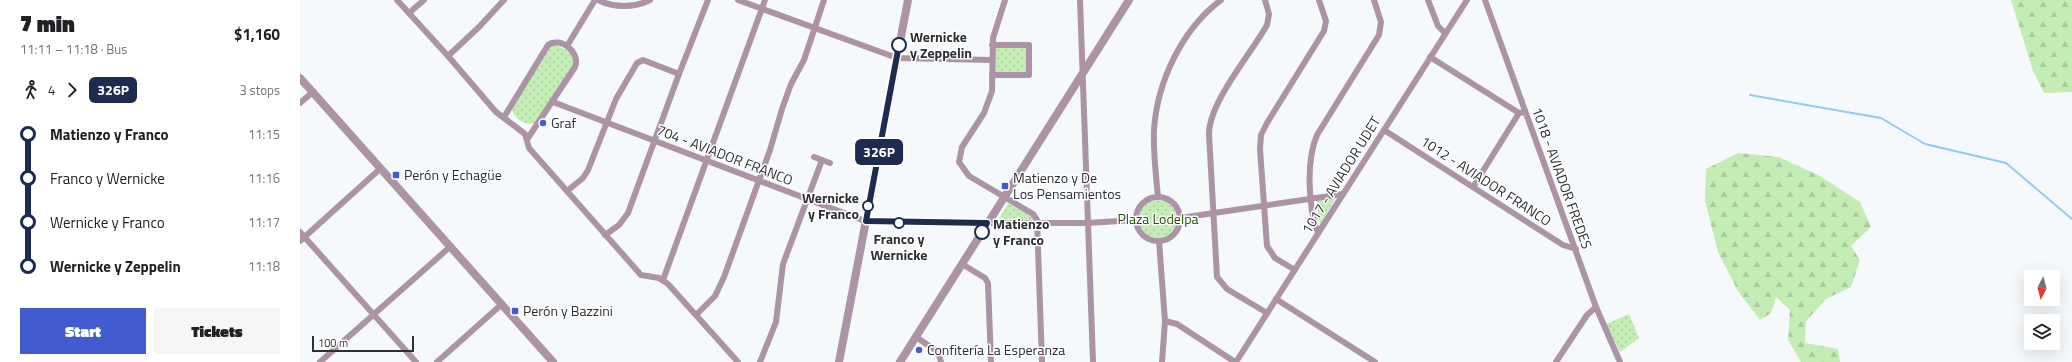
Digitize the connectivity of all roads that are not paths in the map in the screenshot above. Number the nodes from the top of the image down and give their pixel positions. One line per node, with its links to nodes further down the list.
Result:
1 (397, 0): 23 (street)
2 (424, 0): 23 (street)
3 (504, 0): 28 (street)
4 (594, 0): 27 (street)
5 (598, 0): 6 (street)
6 (650, 0)
7 (708, 0): 33 (street)
8 (738, 0): 22 (street)
9 (765, 0): 22 (street)
10 (824, 0): 24 (street)
11 (908, 0): 30 (street)
12 (1005, 0): 26 (street)
13 (1080, 0): 32 (street)
14 (1129, 0): 32 (street)
15 (1221, 0): 55 (street)
16 (1265, 0): 59 (street)
17 (1320, 0): 58 (street)
18 (1374, 0): 56 (street)
19 (1428, 0): 25 (street)
20 (1466, 0): 25 (street, 1017 - AVIADOR UDET)
21 (1485, 0): 39 (street, 1018 - AVIADOR FREDES)
22 (761, 9): 24 (street); 47 (street)
23 (409, 13): 28 (street)
24 (815, 29): 30 (street); 50 (street)
25 (1445, 33): 29 (street, 1017 - AVIADOR UDET)
26 (992, 45): 31 (street); 34 (street)
27 (567, 46): 37 (street); 40 (street)
28 (448, 56): 40 (street)
29 (1430, 57): 39 (street); 42 (street, 1017 - AVIADOR UDET)
30 (897, 58): 31 (street); 62 (street)
31 (992, 60): 34 (street)
32 (1082, 73): 54 (street); 65 (street)
33 (679, 74): 41 (street); 44 (street)
34 (992, 75): 54 (street)
35 (300, 78): 36 (street)
36 (313, 92): 38 (street); 49 (street)
37 (553, 102): 41 (street, 704 - AVIADOR FRANCO); 43 (street)
38 (300, 103)
39 (1522, 112): 51 (street); 71 (street, 1018 - AVIADOR FREDES)
40 (504, 118): 43 (street)
41 (606, 123): 44 (street, 704 - AVIADOR FRANCO); 52 (street)
42 (1384, 130): 51 (street, 1012 - AVIADOR FRANCO); 53 (street, 1017 - AVIADOR UDET)
43 (528, 138): 52 (street)
44 (654, 141): 47 (street, 704 - AVIADOR FRANCO); 67 (street)
45 (814, 157): 46 (street)
46 (822, 160): 48 (street); 57 (street)
47 (705, 161): 50 (street, 704 - AVIADOR FRANCO); 74 (street)
48 (830, 163)
49 (381, 168): 68 (street); 70 (street)
50 (758, 180): 57 (street, 704 - AVIADOR FRANCO); 80 (street)
51 (1474, 187): 71 (street, 1012 - AVIADOR FRANCO)
52 (567, 191): 67 (street)
53 (1343, 194): 56 (street); 66 (street, 1017 - AVIADOR UDET)
54 (1004, 197): 63 (street); 64 (street)
55 (1158, 197): 60 (street); 61 (street)
56 (1312, 198): 58 (street); 66 (street)
57 (807, 200): 62 (street, 704 - AVIADOR FRANCO); 89 (street)
58 (1263, 206): 59 (street); 73 (street)
59 (1213, 214): 60 (street); 78 (street)
60 (1180, 218): 69 (street)
61 (1136, 220): 65 (street); 69 (street)
62 (866, 221): 63 (street, 704 - AVIADOR FRANCO); 90 (street)
63 (987, 223): 64 (street); 72 (street)
64 (1038, 223): 65 (street); 94 (street)
65 (1087, 223): 95 (street)
66 (1318, 233): 73 (street, 1017 - AVIADOR UDET)
67 (605, 235): 74 (street)
68 (301, 237): 79 (street)
69 (1159, 241): 81 (street)
70 (451, 246): 76 (street); 79 (street)
71 (1576, 249): 77 (street, 1018 - AVIADOR FREDES)
72 (962, 264): 82 (street); 93 (street)
73 (1295, 270): 75 (street, 1017 - AVIADOR UDET)
74 (663, 280): 80 (street)
75 (1276, 299): 78 (street, 1017 - AVIADOR UDET); 83 (street)
76 (502, 304): 86 (street); 87 (street)
77 (1596, 307): 100 (street); 101 (street, 1018 - AVIADOR FREDES)
78 (1267, 313): 97 (street, 1017 - AVIADOR UDET)
79 (374, 314): 84 (street); 85 (street)
80 (696, 315): 88 (street)
81 (1166, 321): 96 (street); 97 (street)
82 (916, 337): 91 (street); 92 (street)
83 (1365, 356): 98 (street); 99 (street)
84 (320, 362)
85 (416, 362)
86 (437, 362)
87 (553, 362)
88 (738, 362)
89 (760, 362)
90 (839, 362)
91 (900, 362)
92 (941, 362)
93 (991, 362)
94 (1042, 362)
95 (1093, 362)
96 (1162, 362)
97 (1236, 362)
98 (1361, 362)
99 (1375, 362)
100 (1556, 362)
101 (1620, 362)

